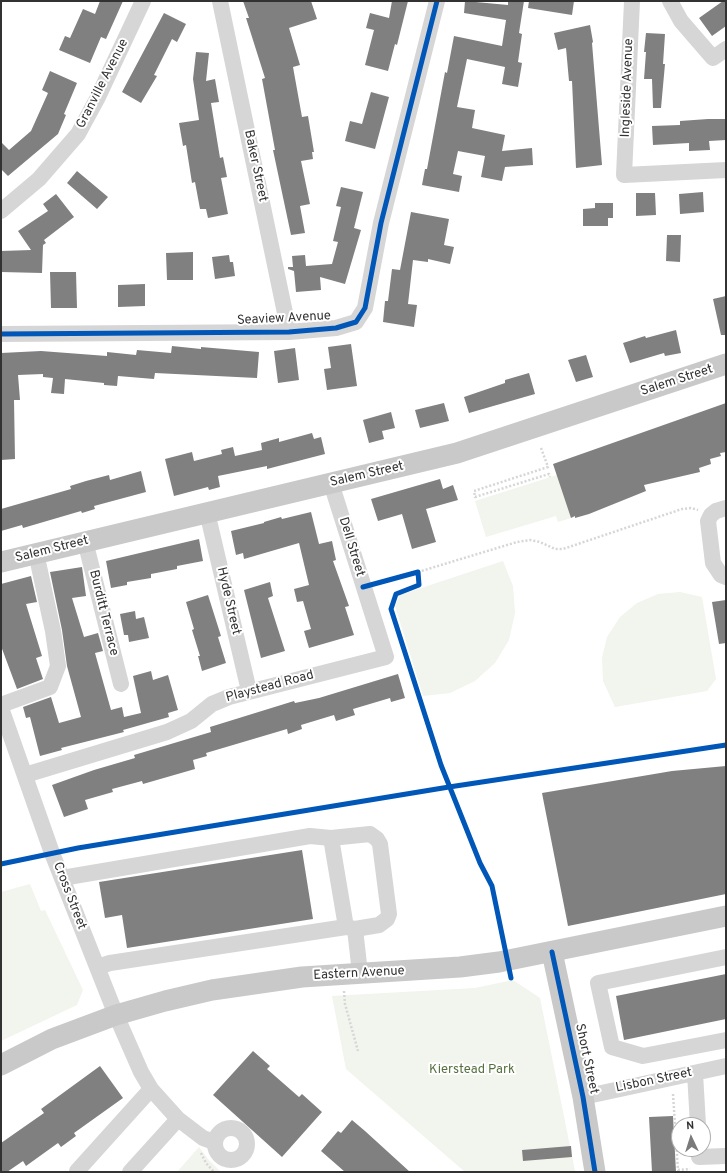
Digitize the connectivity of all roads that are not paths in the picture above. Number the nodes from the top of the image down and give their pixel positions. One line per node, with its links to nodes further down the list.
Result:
1 (144, 1): 8 (street, Granville Avenue)
2 (220, 1): 9 (street, Baker Street)
3 (437, 1): 9 (street, Seaview Avenue)
4 (632, 1): 7 (street, Ingleside Avenue)
5 (670, 1): 6 (street)
6 (726, 49)
7 (726, 170)
8 (1, 211)
9 (289, 332): 10 (street, Seaview Avenue)
10 (1, 334)
11 (726, 364): 12 (main road, Salem Street)
12 (331, 482): 14 (main road, Salem Street); 19 (street, Dell Street)
13 (726, 508): 18 (street)
14 (207, 512): 15 (main road, Salem Street); 21 (street, Hyde Street)
15 (86, 541): 16 (main road, Salem Street); 20 (street, Burditt Terrace)
16 (36, 553): 17 (main road, Salem Street); 22 (street)
17 (1, 562)
18 (726, 577)
19 (386, 657): 21 (street, Playstead Road)
20 (121, 684)
21 (249, 691): 23 (street, Playstead Road)
22 (1, 706): 23 (street, Cross Street)
23 (25, 775): 25 (street, Cross Street)
24 (330, 838): 25 (street); 27 (street); 27 (street)
25 (62, 878): 30 (street, Cross Street)
26 (726, 916): 28 (main road, Eastern Avenue)
27 (351, 928): 30 (street); 31 (street)
28 (552, 952): 31 (main road, Eastern Avenue); 40 (main road, Short Street)
29 (726, 957): 34 (street)
30 (97, 967): 32 (street, Cross Street)
31 (351, 974): 32 (main road, Eastern Avenue)
32 (116, 1015): 35 (main road, Eastern Avenue); 39 (street, Cross Street)
33 (726, 1042): 34 (street)
34 (656, 1053): 38 (street)
35 (1, 1065)
36 (726, 1066): 37 (street, Lisbon Street)
37 (695, 1073): 38 (street, Lisbon Street); 41 (street)
38 (661, 1080): 40 (street, Lisbon Street)
39 (151, 1090): 42 (street, Cross Street); 46 (street)
40 (582, 1096): 48 (main road, Short Street)
41 (698, 1117)
42 (178, 1119): 43 (street, Cross Street); 47 (street)
43 (214, 1142)
44 (726, 1156): 45 (street)
45 (711, 1157)
46 (76, 1171)
47 (130, 1172)
48 (595, 1172)

